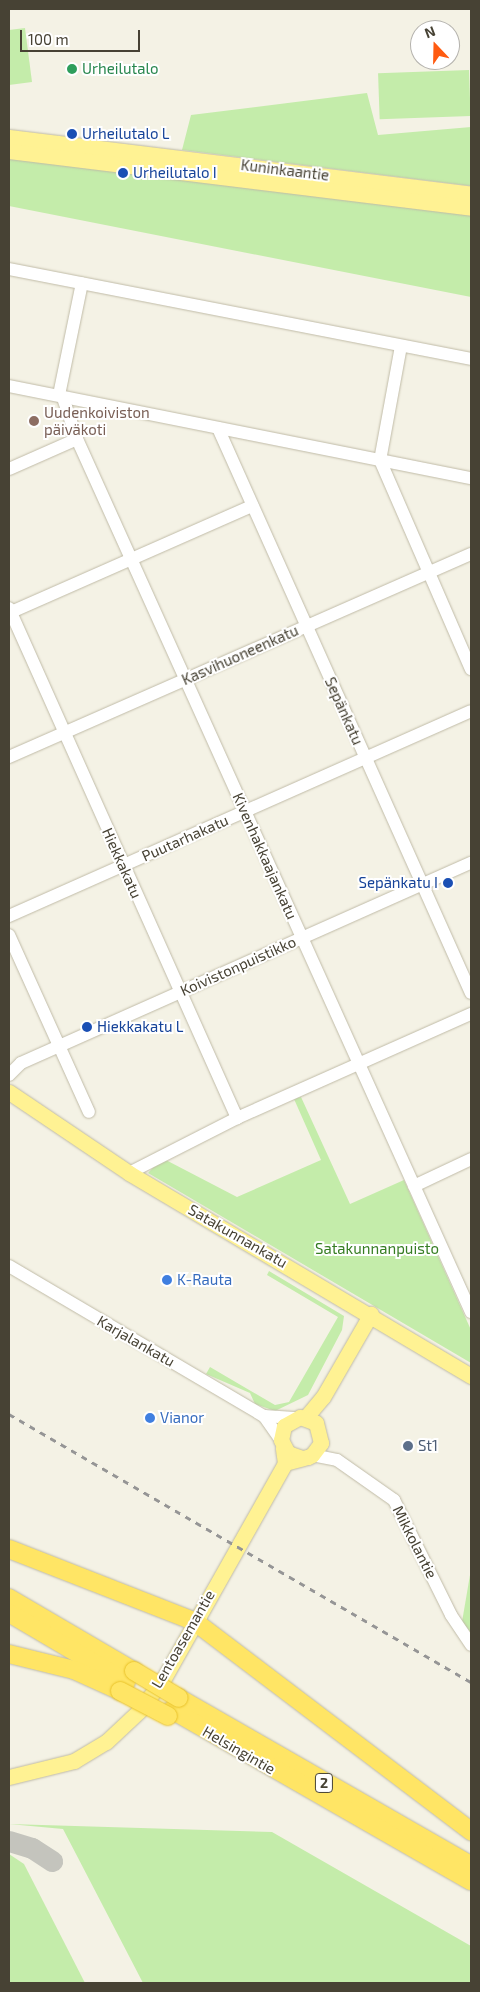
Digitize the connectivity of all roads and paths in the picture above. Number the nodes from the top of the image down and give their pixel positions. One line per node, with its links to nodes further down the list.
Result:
1 (9, 137): 3 (main road, Kuninkaantie)
2 (9, 151): 4 (main road, Kuninkaantie)
3 (471, 194)
4 (471, 208)
5 (9, 269): 6 (street)
6 (82, 283): 7 (street); 10 (street)
7 (401, 346): 8 (street); 13 (street)
8 (471, 358)
9 (9, 386): 10 (street)
10 (61, 397): 11 (street); 12 (street, Kivenhakkaajankatu)
11 (218, 428): 13 (street); 16 (street, Sepänkatu)
12 (77, 439): 14 (street); 18 (street, Kivenhakkaajankatu)
13 (380, 460): 15 (street); 19 (street)
14 (9, 469)
15 (471, 478)
16 (252, 506): 18 (street); 21 (street, Sepänkatu)
17 (471, 554): 19 (street, Kasvihuoneenkatu)
18 (131, 560): 20 (street); 23 (street, Kivenhakkaajankatu)
19 (428, 573): 21 (street, Kasvihuoneenkatu); 22 (street)
20 (9, 611): 25 (street, Hiekkakatu)
21 (306, 626): 23 (street, Kasvihuoneenkatu); 27 (street, Sepänkatu)
22 (471, 669)
23 (185, 680): 25 (street, Kasvihuoneenkatu); 28 (street, Kivenhakkaajankatu)
24 (471, 711): 27 (street, Puutarhakatu)
25 (64, 732): 26 (street, Kasvihuoneenkatu); 30 (street, Hiekkakatu)
26 (9, 757)
27 (364, 758): 28 (street, Puutarhakatu); 31 (street, Sepänkatu)
28 (244, 811): 30 (street, Puutarhakatu); 34 (street, Kivenhakkaajankatu)
29 (471, 863): 31 (street, Koivistonpuistikko)
30 (123, 866): 32 (street, Puutarhakatu); 35 (street, Hiekkakatu)
31 (422, 885): 34 (street, Koivistonpuistikko); 36 (street, Sepänkatu)
32 (9, 916)
33 (9, 935): 38 (street)
34 (302, 938): 35 (street, Koivistonpuistikko); 39 (street, Kivenhakkaajankatu)
35 (181, 992): 38 (street, Koivistonpuistikko); 43 (street, Hiekkakatu)
36 (471, 993)
37 (471, 1014): 39 (street)
38 (59, 1046): 40 (street, Koivistonpuistikko); 42 (street)
39 (358, 1064): 43 (street); 46 (street, Kivenhakkaajankatu)
40 (9, 1074)
41 (9, 1092): 45 (main road, Satakunnankatu)
42 (89, 1112)
43 (237, 1118): 45 (street)
44 (471, 1159): 46 (street)
45 (130, 1173): 49 (main road, Satakunnankatu)
46 (414, 1186): 48 (street, Kivenhakkaajankatu)
47 (9, 1266): 51 (street, Karjalankatu)
48 (471, 1309)
49 (371, 1314): 50 (main road, Satakunnankatu); 52 (main road)
50 (471, 1376)
51 (264, 1416): 52 (street, Karjalankatu); 53 (street, Karjalankatu)
52 (310, 1423): 53 (main road, Lentoasemantie); 54 (main road); 55 (street)
53 (283, 1450): 54 (main road); 59 (main road, Lentoasemantie)
54 (307, 1456): 55 (street)
55 (337, 1460): 60 (street, Mikkolantie)
56 (9, 1549): 59 (highway)
57 (9, 1598): 62 (highway, Helsingintie / 2)
58 (9, 1613): 62 (highway, Helsingintie / 2)
59 (194, 1621): 64 (main road, Lentoasemantie); 65 (highway)
60 (471, 1645)
61 (9, 1654): 62 (highway)
62 (127, 1682): 63 (highway, Helsingintie / 2, bridge); 63 (highway, bridge)
63 (173, 1708): 66 (highway, Helsingintie / 2); 67 (highway, Helsingintie / 2)
64 (9, 1777)
65 (471, 1831)
66 (471, 1865)
67 (471, 1881)

